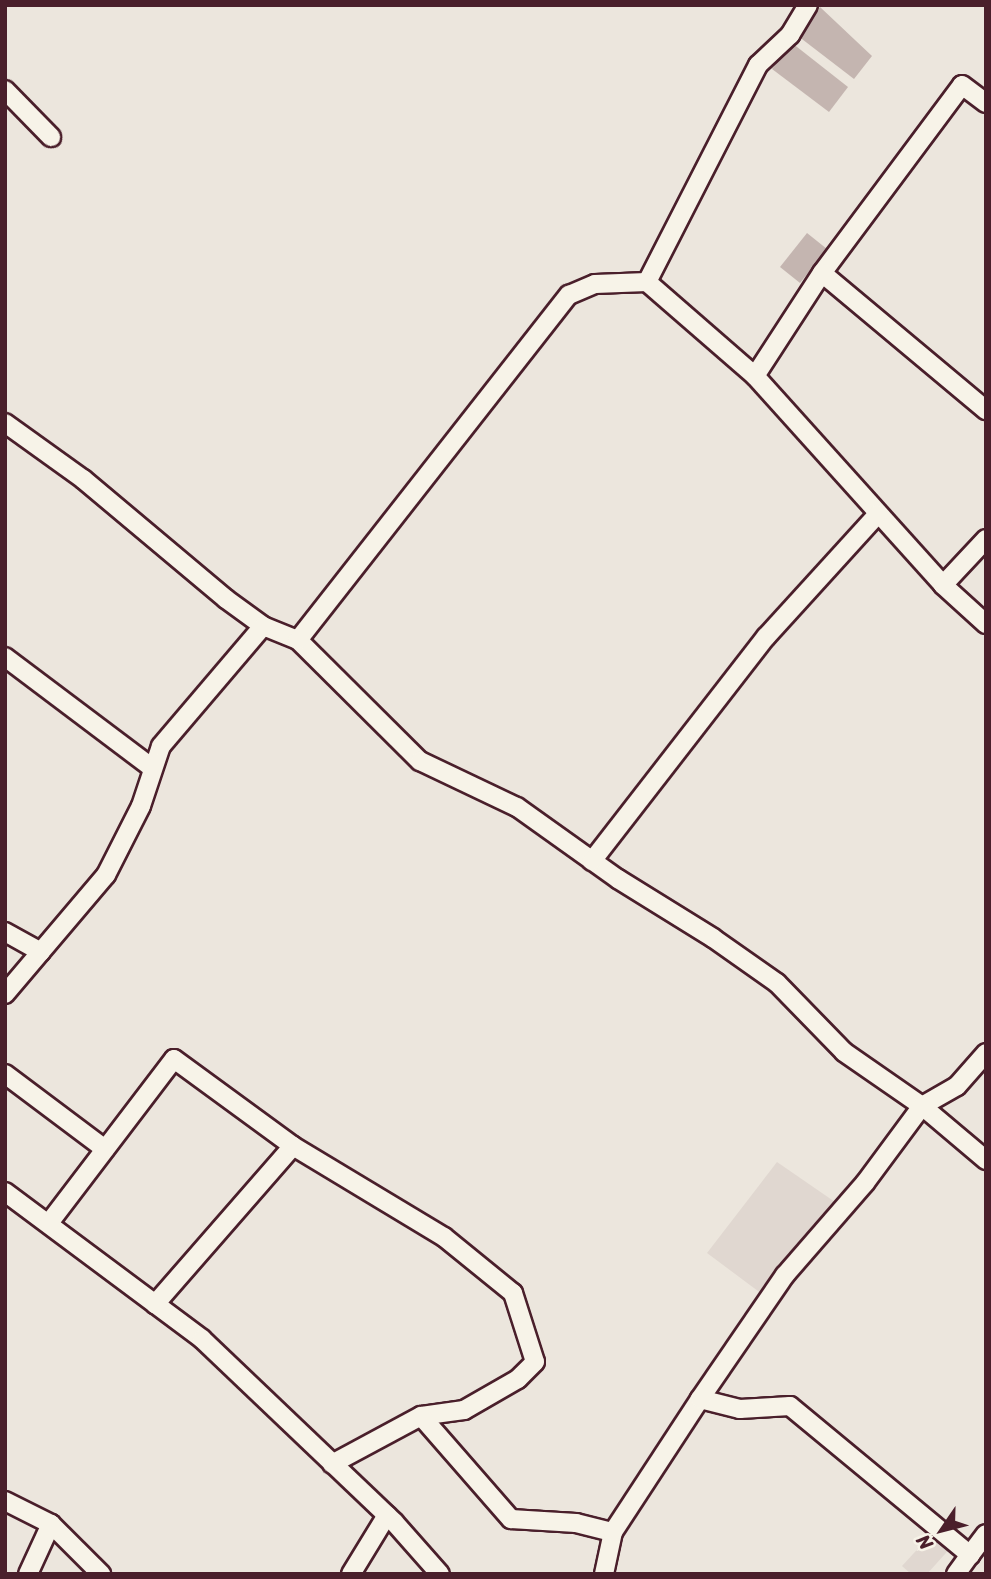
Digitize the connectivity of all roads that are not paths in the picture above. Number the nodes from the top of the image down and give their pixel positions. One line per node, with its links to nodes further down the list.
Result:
1 (808, 5): 6 (street)
2 (5, 90): 4 (street)
3 (986, 103): 5 (street)
4 (51, 137)
5 (822, 273): 7 (street); 8 (street)
6 (647, 282): 7 (street); 15 (street)
7 (755, 376): 10 (street)
8 (986, 410)
9 (5, 423): 14 (street)
10 (878, 514): 12 (street); 18 (street)
11 (986, 539): 12 (street)
12 (943, 585): 13 (street)
13 (986, 624)
14 (263, 625): 15 (street); 17 (street)
15 (298, 640): 18 (street)
16 (5, 657): 17 (street)
17 (151, 767): 20 (street)
18 (592, 861): 24 (street)
19 (5, 932): 20 (street)
20 (41, 952): 21 (street)
21 (5, 993)
22 (986, 1052): 24 (street)
23 (5, 1074): 26 (street)
24 (922, 1105): 27 (street); 32 (street)
25 (293, 1146): 26 (street); 31 (street); 33 (street)
26 (105, 1149): 30 (street)
27 (986, 1160)
28 (5, 1192): 30 (street)
29 (5, 1205): 30 (street)
30 (44, 1219): 31 (street)
31 (155, 1304): 34 (street)
32 (700, 1399): 38 (street); 40 (street)
33 (421, 1416): 34 (street); 38 (street)
34 (332, 1464): 36 (street)
35 (5, 1501): 37 (street)
36 (387, 1515): 43 (street); 44 (street)
37 (51, 1524): 41 (street); 42 (street)
38 (613, 1532): 45 (street)
39 (986, 1534): 40 (street)
40 (970, 1555): 46 (street)
41 (28, 1574)
42 (101, 1574)
43 (351, 1574)
44 (440, 1574)
45 (604, 1574)
46 (956, 1574)

